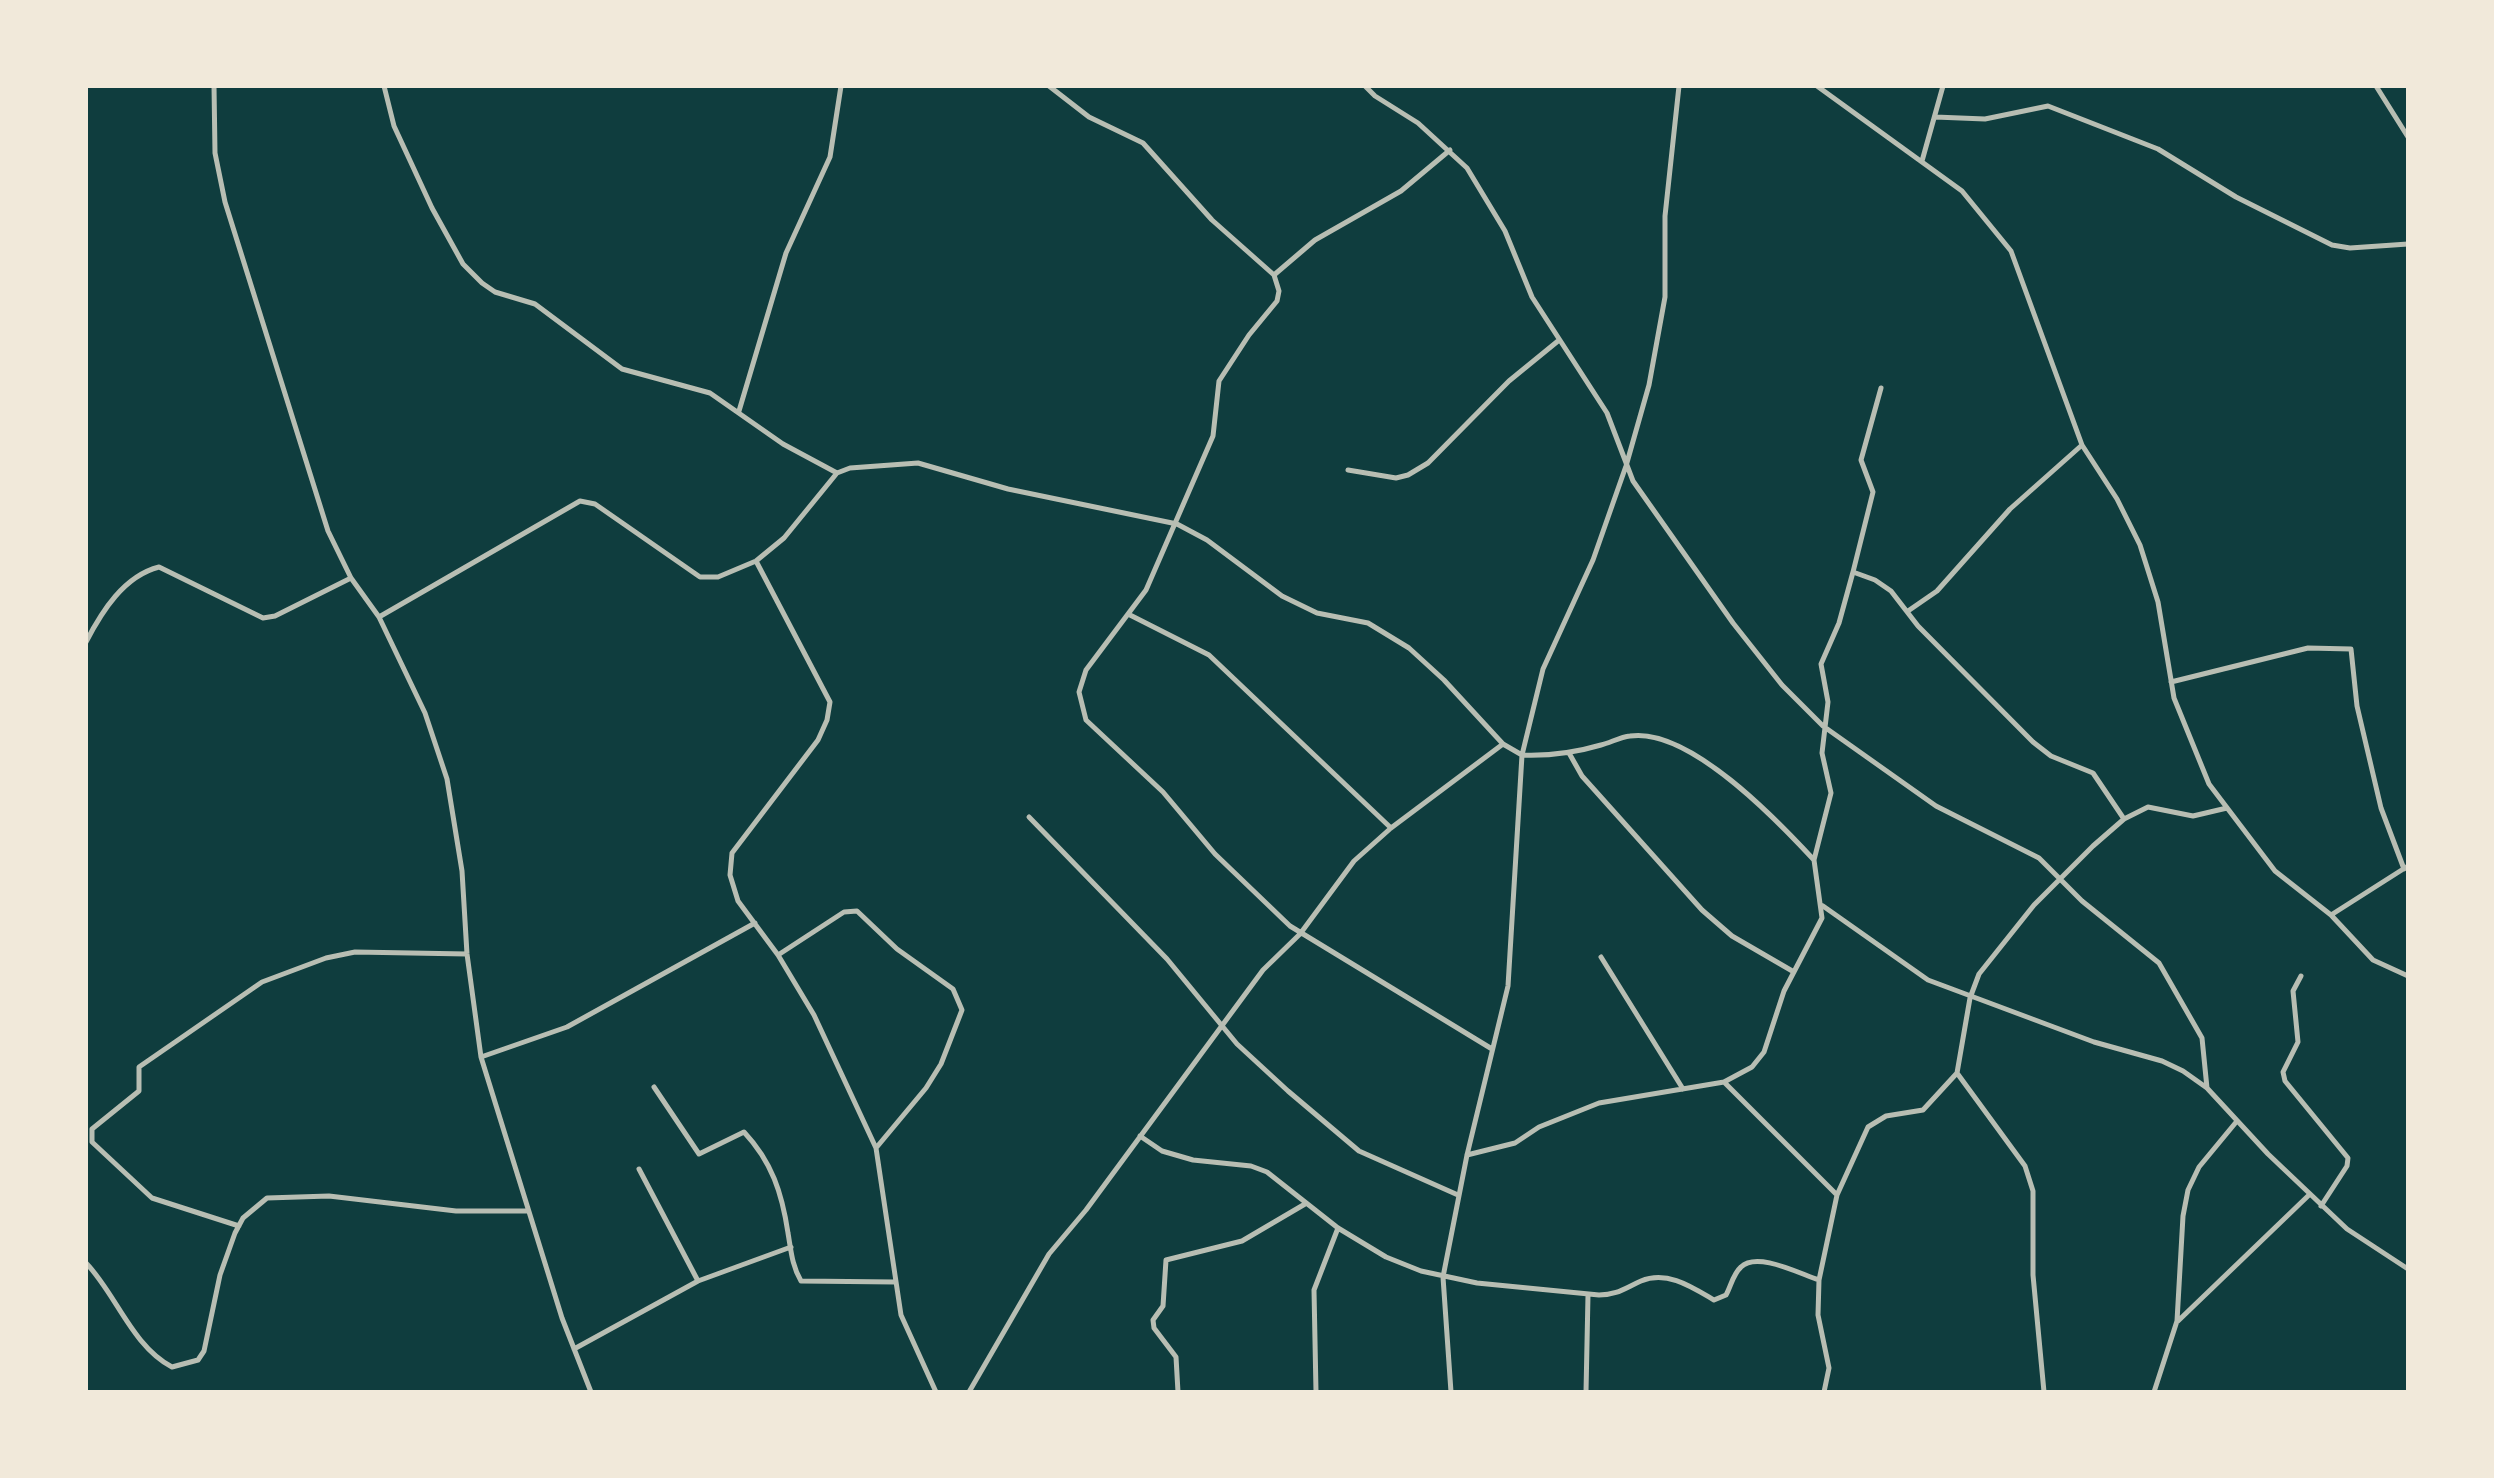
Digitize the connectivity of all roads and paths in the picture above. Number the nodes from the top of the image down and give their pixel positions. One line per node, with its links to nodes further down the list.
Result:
1 (214, 86): 26 (street)
2 (384, 86): 18 (street)
3 (841, 86): 18 (street)
4 (1049, 86): 15 (street)
5 (1365, 86): 12 (street)
6 (1679, 86): 20 (street)
7 (1817, 86): 13 (street)
8 (1943, 86): 10 (street)
9 (2376, 86): 11 (street)
10 (1935, 117): 13 (street); 14 (street)
11 (2408, 137)
12 (1450, 150): 15 (street); 16 (street)
13 (1922, 161): 19 (street)
14 (2408, 244)
15 (1274, 275): 23 (street)
16 (1558, 341): 20 (street); 21 (street)
17 (1881, 388): 25 (street)
18 (739, 411): 22 (street)
19 (2082, 445): 27 (street); 31 (street)
20 (1626, 466): 32 (street); 35 (street)
21 (1348, 470)
22 (837, 473): 23 (street); 24 (street)
23 (1177, 524): 28 (street); 33 (street)
24 (756, 561): 29 (street); 45 (street)
25 (1853, 572): 27 (street); 32 (street)
26 (351, 578): 29 (street); 30 (street)
27 (1908, 611): 38 (street)
28 (1128, 614): 39 (street); 46 (street)
29 (379, 617): 47 (street)
30 (86, 642)
31 (2171, 682): 36 (street); 41 (street)
32 (1823, 726): 40 (street); 42 (street)
33 (1503, 744): 35 (street); 39 (street)
34 (1569, 753): 35 (street); 40 (street); 50 (street)
35 (1522, 755): 55 (street)
36 (2227, 808): 38 (street); 44 (street)
37 (1029, 817): 54 (street)
38 (2124, 819): 42 (street)
39 (1391, 828): 46 (street)
40 (1814, 860): 43 (street)
41 (2406, 868): 44 (street)
42 (2060, 877): 53 (street); 60 (street)
43 (1822, 905): 50 (street); 53 (street)
44 (2331, 915): 52 (street)
45 (755, 923): 48 (street); 56 (street)
46 (1300, 934): 54 (street); 55 (street)
47 (467, 954): 56 (street); 73 (street)
48 (778, 955): 64 (street); 64 (street)
49 (1601, 957): 61 (street)
50 (1794, 972): 58 (street)
51 (2301, 976): 71 (street)
52 (2408, 976)
53 (1970, 998): 57 (street); 60 (street)
54 (1221, 1025): 63 (street); 67 (street)
55 (1492, 1049): 65 (street)
56 (481, 1057): 72 (street)
57 (1957, 1073): 68 (street); 93 (street)
58 (1724, 1082): 61 (street); 68 (street)
59 (654, 1087): 75 (street)
60 (2207, 1088): 62 (street)
61 (1683, 1089): 65 (street)
62 (2237, 1121): 69 (street); 83 (street)
63 (1140, 1136): 70 (street); 87 (street)
64 (876, 1148): 81 (street)
65 (1467, 1155): 67 (street)
66 (639, 1169): 80 (street)
67 (1458, 1195): 78 (street)
68 (1837, 1195): 79 (street)
69 (2309, 1195): 71 (street); 83 (street)
70 (1305, 1204): 74 (street); 88 (street)
71 (2321, 1206): 77 (street)
72 (527, 1211): 73 (street); 84 (street)
73 (239, 1226): 76 (street)
74 (1338, 1228): 78 (street); 89 (street)
75 (791, 1247): 80 (street); 81 (street)
76 (86, 1263)
77 (2408, 1269)
78 (1443, 1277): 82 (street); 90 (street)
79 (1819, 1280): 82 (street); 92 (street)
80 (698, 1281): 84 (street)
81 (895, 1282): 86 (street)
82 (1588, 1295): 91 (street)
83 (2177, 1321): 94 (street)
84 (574, 1349): 85 (street)
85 (591, 1392)
86 (936, 1392)
87 (969, 1392)
88 (1178, 1392)
89 (1316, 1392)
90 (1451, 1392)
91 (1586, 1392)
92 (1824, 1392)
93 (2044, 1392)
94 (2154, 1392)

